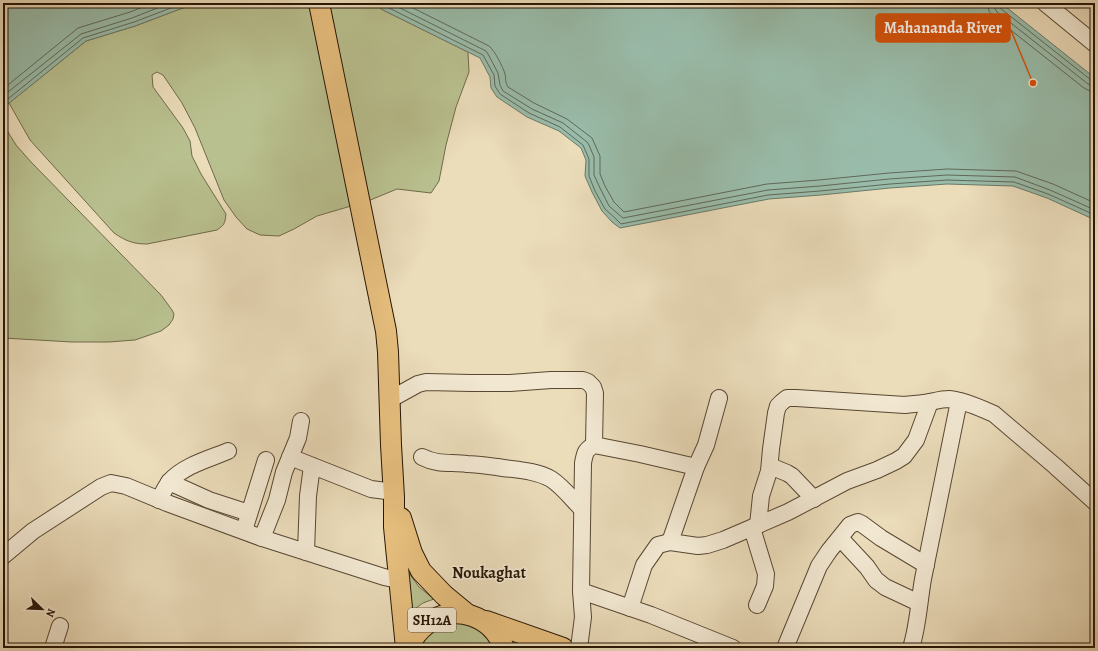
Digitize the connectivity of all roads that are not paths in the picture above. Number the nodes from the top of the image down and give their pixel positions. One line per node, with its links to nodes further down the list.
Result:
1 (319, 3): 5 (main road)
2 (1045, 3): 3 (street)
3 (1095, 44)
4 (719, 398): 16 (street)
5 (389, 400): 9 (street); 18 (main road)
6 (959, 401): 7 (street); 21 (street); 31 (street)
7 (930, 402): 15 (street); 19 (street)
8 (301, 421): 11 (street)
9 (594, 445): 16 (street); 22 (street)
10 (228, 451): 17 (street)
11 (290, 457): 14 (street); 26 (street)
12 (422, 457): 22 (street)
13 (266, 460): 23 (street)
14 (312, 466): 18 (street); 29 (street)
15 (770, 466): 19 (street); 24 (street)
16 (696, 467): 28 (street)
17 (169, 482): 20 (street); 23 (street)
18 (394, 494): 32 (main road); 37 (main road)
19 (814, 499): 24 (street)
20 (159, 500): 25 (street); 30 (street)
21 (1095, 502)
22 (582, 509): 33 (street)
23 (249, 513): 25 (street)
24 (755, 526): 28 (street); 35 (street)
25 (243, 531): 26 (street)
26 (262, 538): 29 (street)
27 (840, 538): 31 (street); 34 (street); 46 (street)
28 (670, 542): 36 (street)
29 (306, 552): 32 (street)
30 (3, 556)
31 (926, 565): 34 (street)
32 (398, 580): 40 (main road)
33 (581, 591): 36 (street); 44 (street)
34 (919, 603): 47 (street)
35 (757, 605)
36 (630, 608): 45 (street)
37 (474, 617): 41 (main road, SH12A); 42 (main road); 43 (main road, SH12A)
38 (60, 626): 39 (street)
39 (53, 648)
40 (406, 648)
41 (410, 648)
42 (504, 648)
43 (563, 648)
44 (579, 648)
45 (733, 648)
46 (785, 648)
47 (911, 648)

